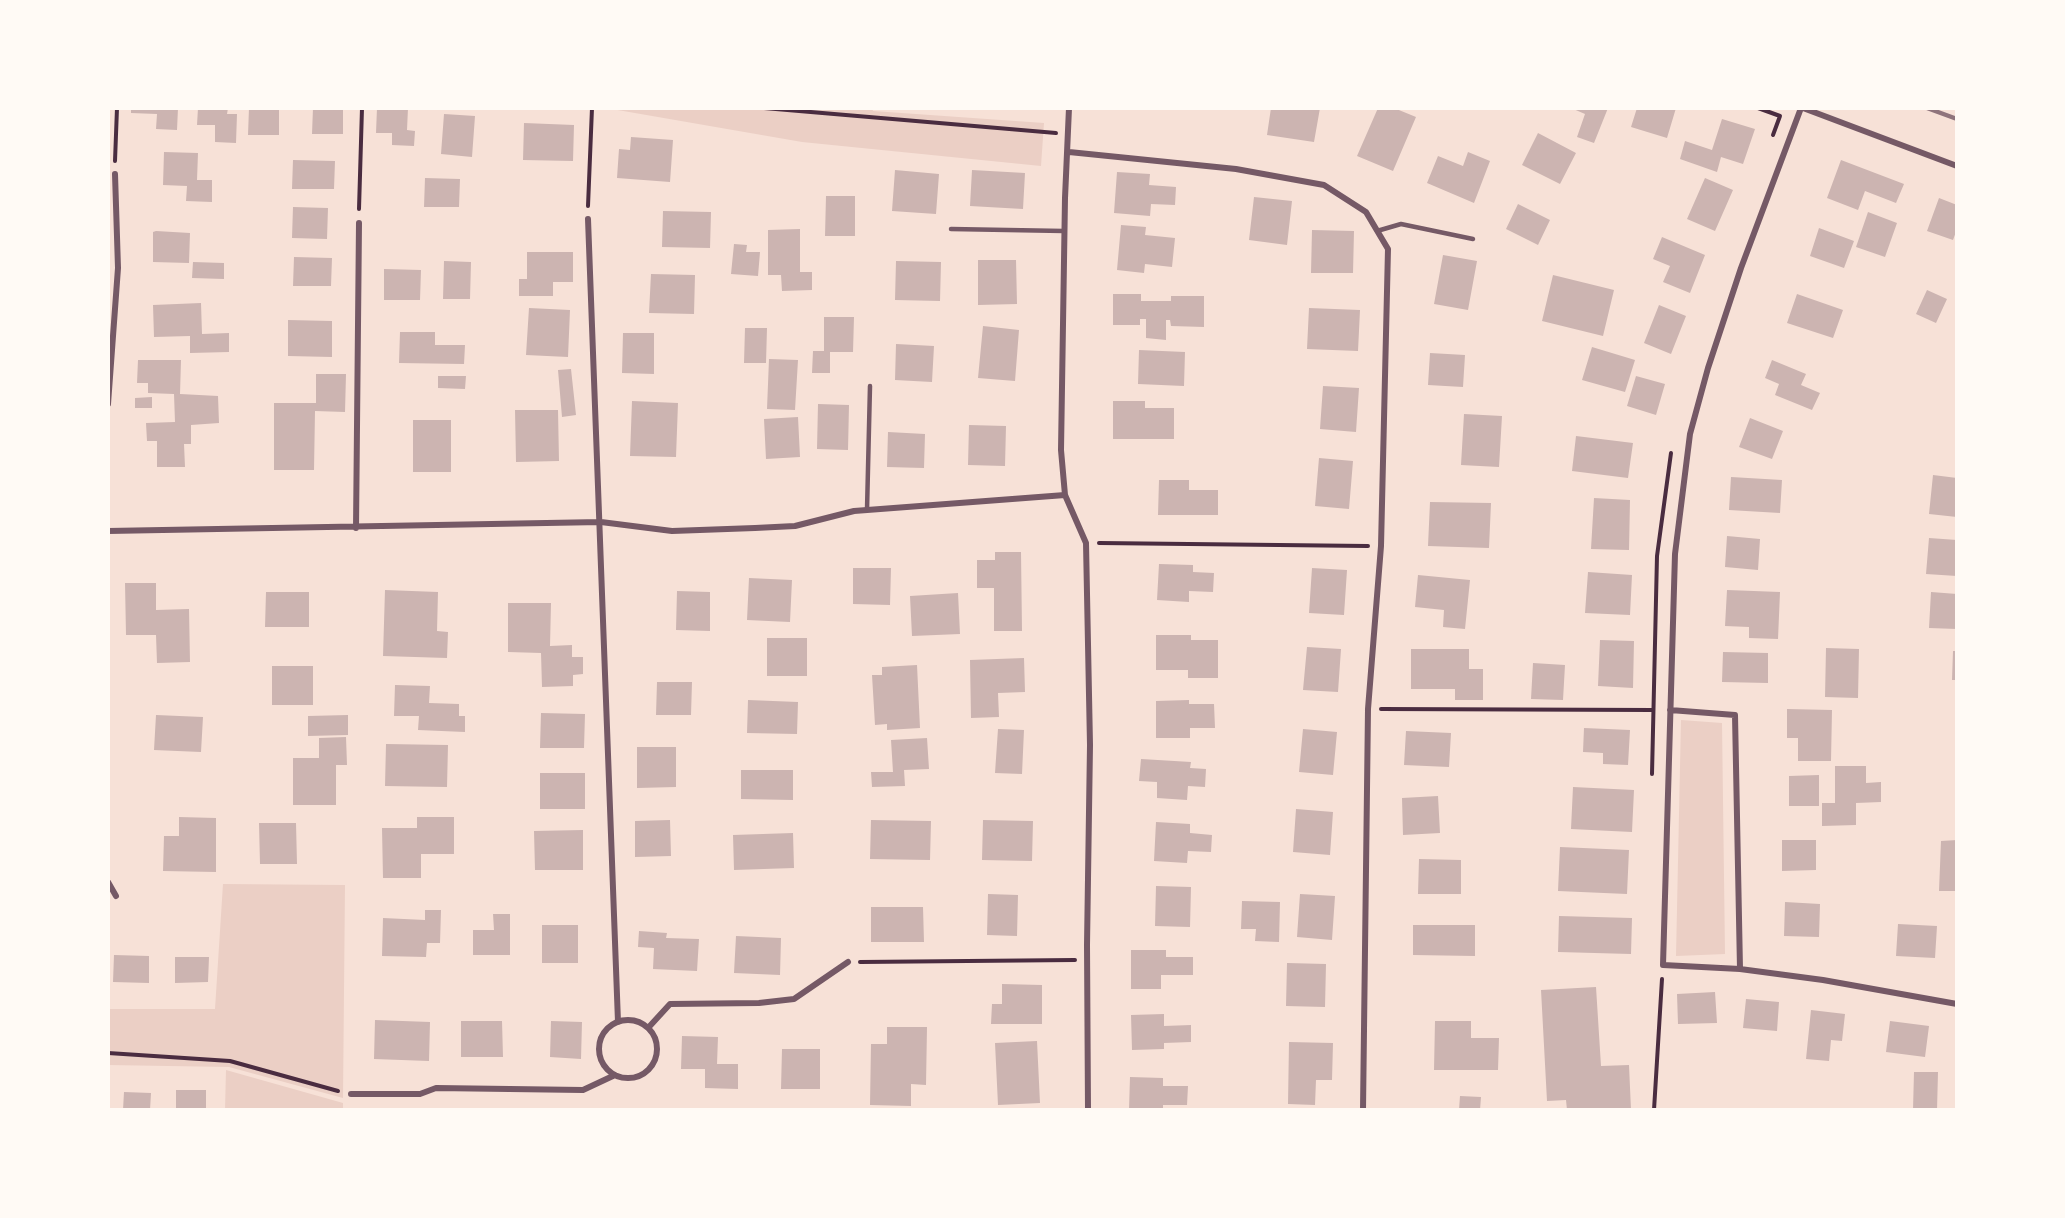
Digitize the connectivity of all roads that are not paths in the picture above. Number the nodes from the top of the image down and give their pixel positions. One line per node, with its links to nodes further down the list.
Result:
1 (1070, 108): 3 (street)
2 (1802, 108): 4 (street); 19 (street)
3 (1069, 152): 9 (street); 10 (street)
4 (1957, 166)
5 (115, 174): 13 (street)
6 (588, 219): 16 (street)
7 (359, 223): 17 (street)
8 (951, 229): 9 (lane)
9 (1064, 231): 14 (street)
10 (1377, 231): 11 (lane); 30 (street)
11 (1473, 238)
12 (870, 386): 15 (lane)
13 (108, 404)
14 (1065, 495): 15 (street); 29 (street)
15 (867, 510): 16 (street)
16 (601, 522): 17 (street); 25 (street)
17 (356, 528): 18 (street)
18 (108, 531)
19 (1670, 710): 23 (street); 23 (street)
20 (108, 882): 21 (street)
21 (116, 896)
22 (848, 962): 26 (street)
23 (1740, 969): 24 (street)
24 (1957, 1004)
25 (618, 1022): 26 (street); 27 (street)
26 (648, 1028): 27 (street)
27 (615, 1075): 28 (street)
28 (351, 1094)
29 (1088, 1110)
30 (1363, 1110)

